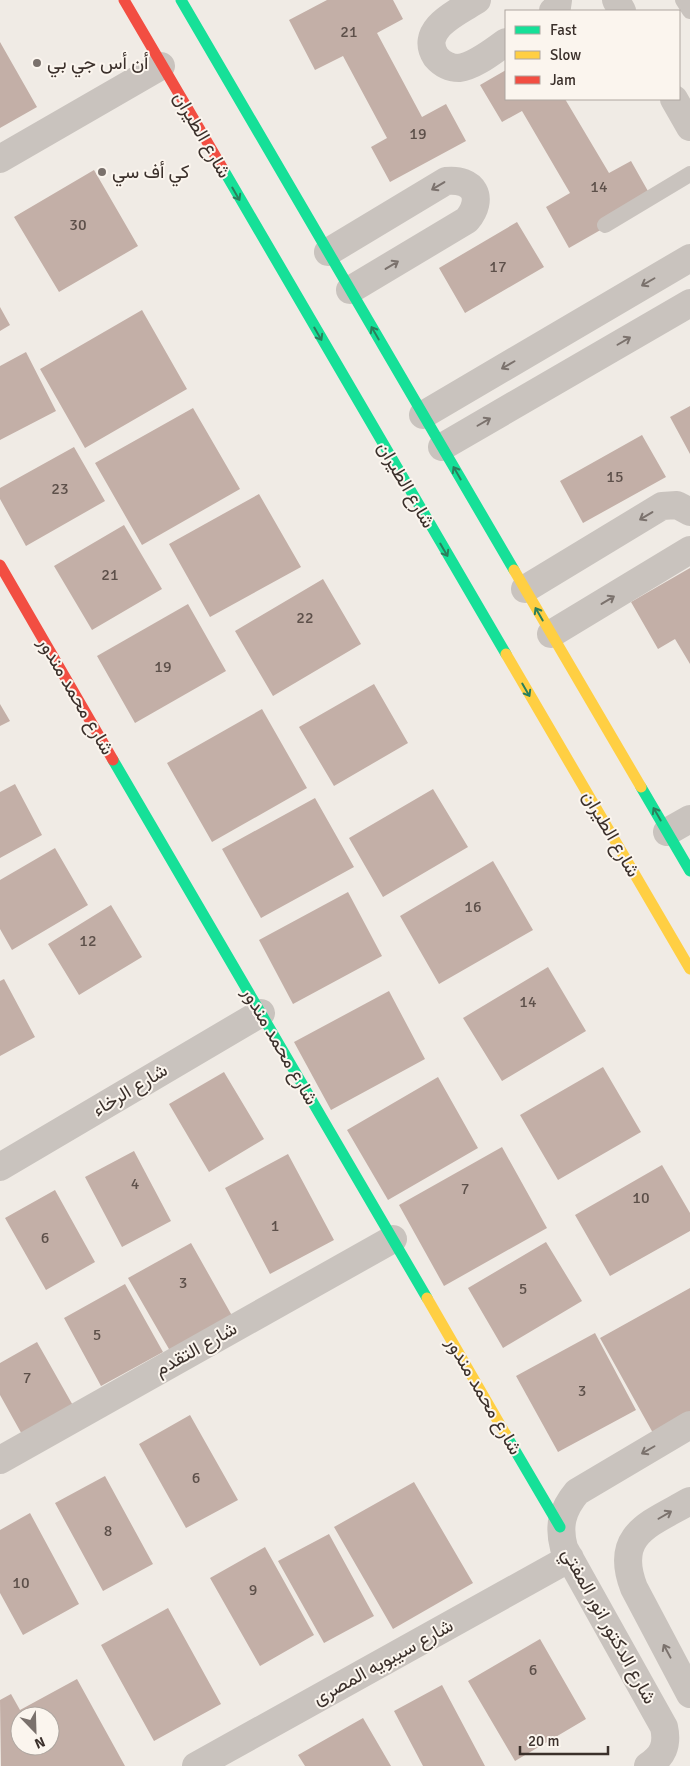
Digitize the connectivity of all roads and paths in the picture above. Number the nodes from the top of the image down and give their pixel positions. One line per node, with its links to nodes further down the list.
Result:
1 (124, 0): 7 (main road, شارع الطيران)
2 (477, 0): 6 (street)
3 (683, 0): 5 (lane)
4 (185, 1): 13 (main road)
5 (690, 11)
6 (505, 43)
7 (161, 66): 10 (street); 26 (main road, شارع الطيران, one-way to 26)
8 (675, 100): 9 (street)
9 (690, 127)
10 (0, 159)
11 (690, 174): 12 (lane)
12 (605, 225)
13 (328, 252): 15 (main road); 15 (street, one-way to 13)
14 (690, 258): 17 (street, one-way to 17)
15 (350, 290): 17 (main road, one-way to 15)
16 (690, 303): 18 (street, one-way to 16)
17 (423, 415): 18 (main road)
18 (442, 447): 22 (main road, one-way to 18)
19 (690, 512): 22 (street, one-way to 22)
20 (690, 550): 23 (street, one-way to 20)
21 (0, 565): 27 (main road, شارع محمد مندور)
22 (525, 589): 23 (main road, one-way to 22)
23 (551, 634): 24 (main road, one-way to 23)
24 (679, 826): 25 (main road)
25 (690, 871)
26 (690, 969)
27 (261, 1013): 28 (street, شارع الرخاء); 29 (main road, شارع محمد مندور)
28 (3, 1158)
29 (392, 1238): 31 (street, شارع التقدم); 33 (main road, شارع محمد مندور)
30 (690, 1425): 33 (street, شارع الدكتور انور المفتي, one-way to 33)
31 (0, 1460)
32 (690, 1501): 35 (street, شارع الدكتور انور المفتي, one-way to 32)
33 (560, 1527): 34 (street, شارع الدكتور انور المفتي)
34 (570, 1558): 36 (street, شارع سيبويه المصرى); 37 (street, شارع الدكتور انور المفتي)
35 (690, 1694)
36 (196, 1766)
37 (648, 1766)

